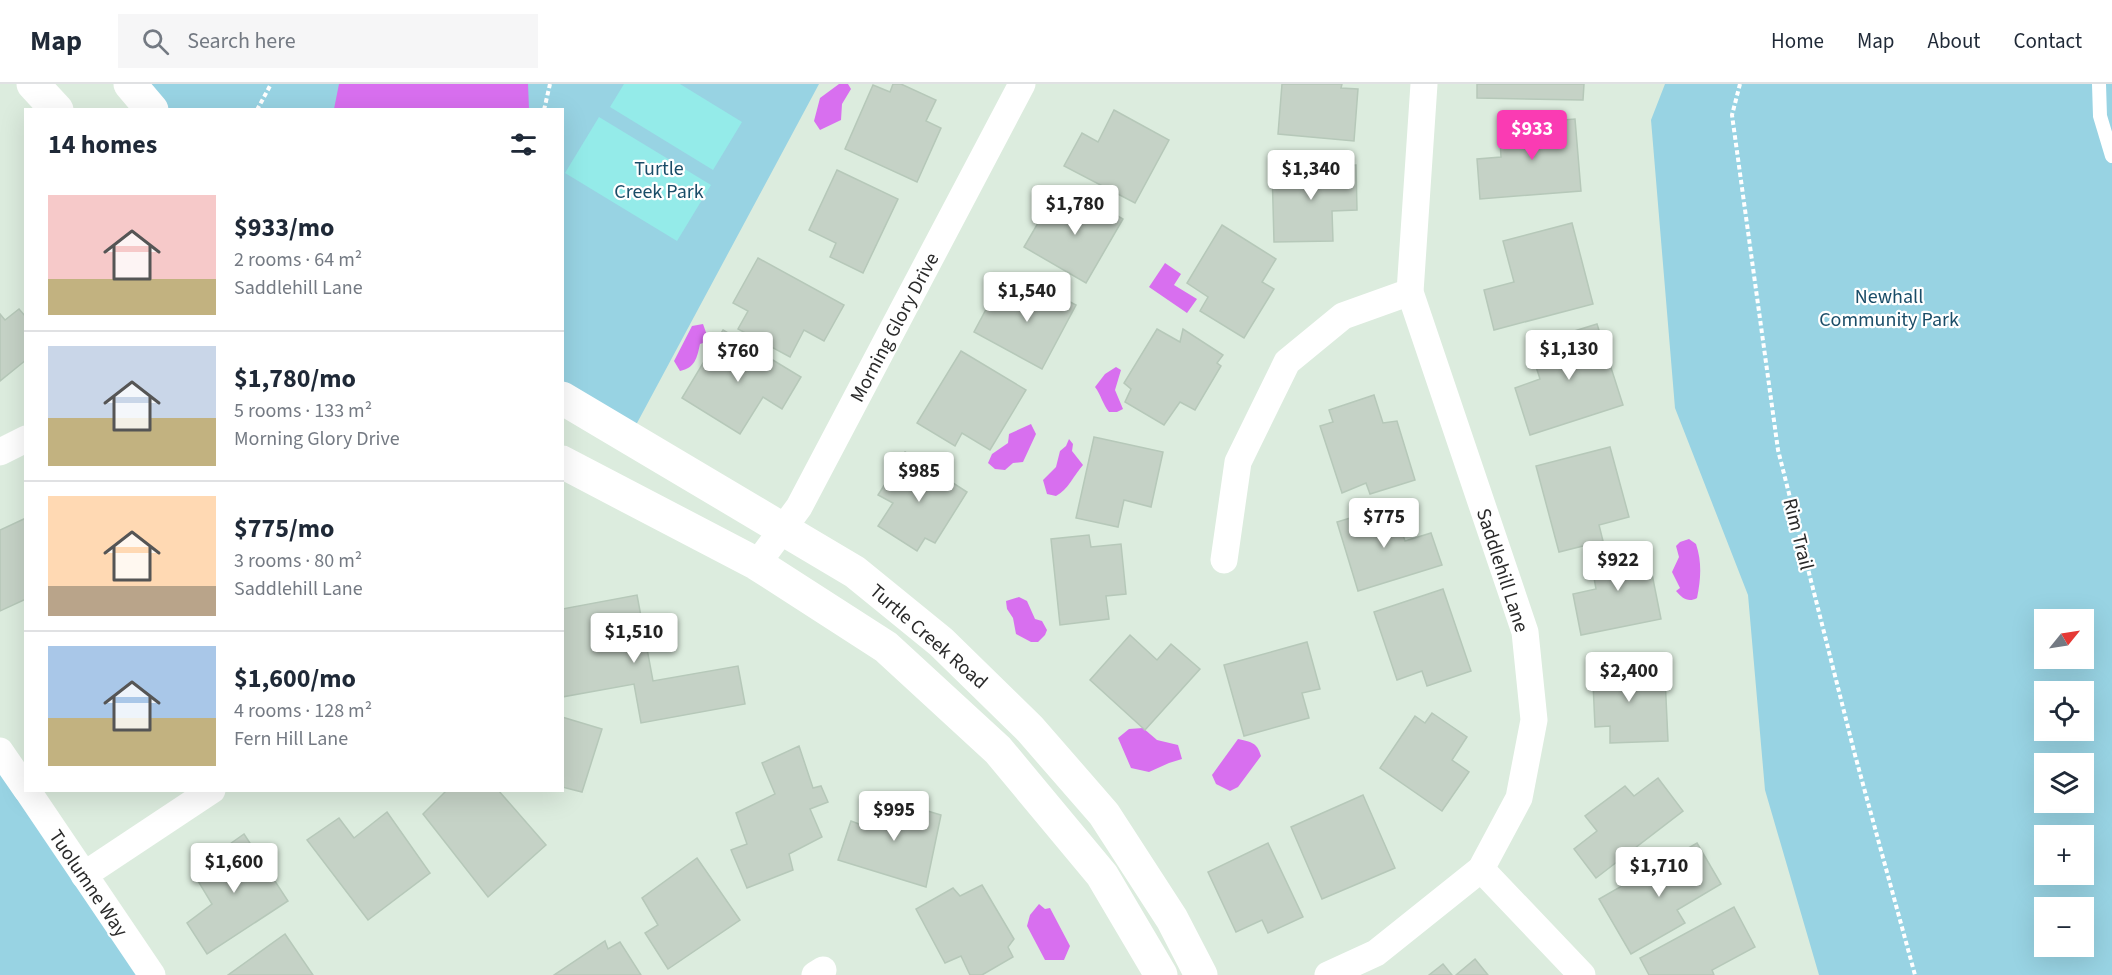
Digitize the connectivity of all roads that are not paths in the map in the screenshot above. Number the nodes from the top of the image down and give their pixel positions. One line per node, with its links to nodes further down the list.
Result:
1 (33, 84): 6 (street)
2 (130, 84): 7 (street)
3 (1022, 84): 14 (street, Morning Glory Drive)
4 (1424, 84): 9 (street, Saddlehill Lane)
5 (2099, 84): 8 (lane)
6 (55, 108)
7 (150, 108)
8 (2112, 156)
9 (1410, 292): 15 (street); 21 (street, Saddlehill Lane)
10 (564, 399): 14 (street, Turtle Creek Road)
11 (24, 440): 12 (street)
12 (0, 452)
13 (564, 463): 16 (street, Turtle Creek Road)
14 (783, 530): 16 (street, Morning Glory Drive); 25 (street, Turtle Creek Road)
15 (1224, 560)
16 (757, 564): 24 (street, Turtle Creek Road)
17 (0, 751): 18 (street, Tuolumne Way)
18 (24, 787)
19 (27, 792): 22 (street, Tuolumne Way)
20 (209, 792): 22 (street)
21 (1481, 869): 26 (street, Saddlehill Lane); 27 (street)
22 (84, 875): 23 (street, Tuolumne Way)
23 (152, 975)
24 (1161, 975)
25 (1201, 975)
26 (1329, 975)
27 (1582, 975)

